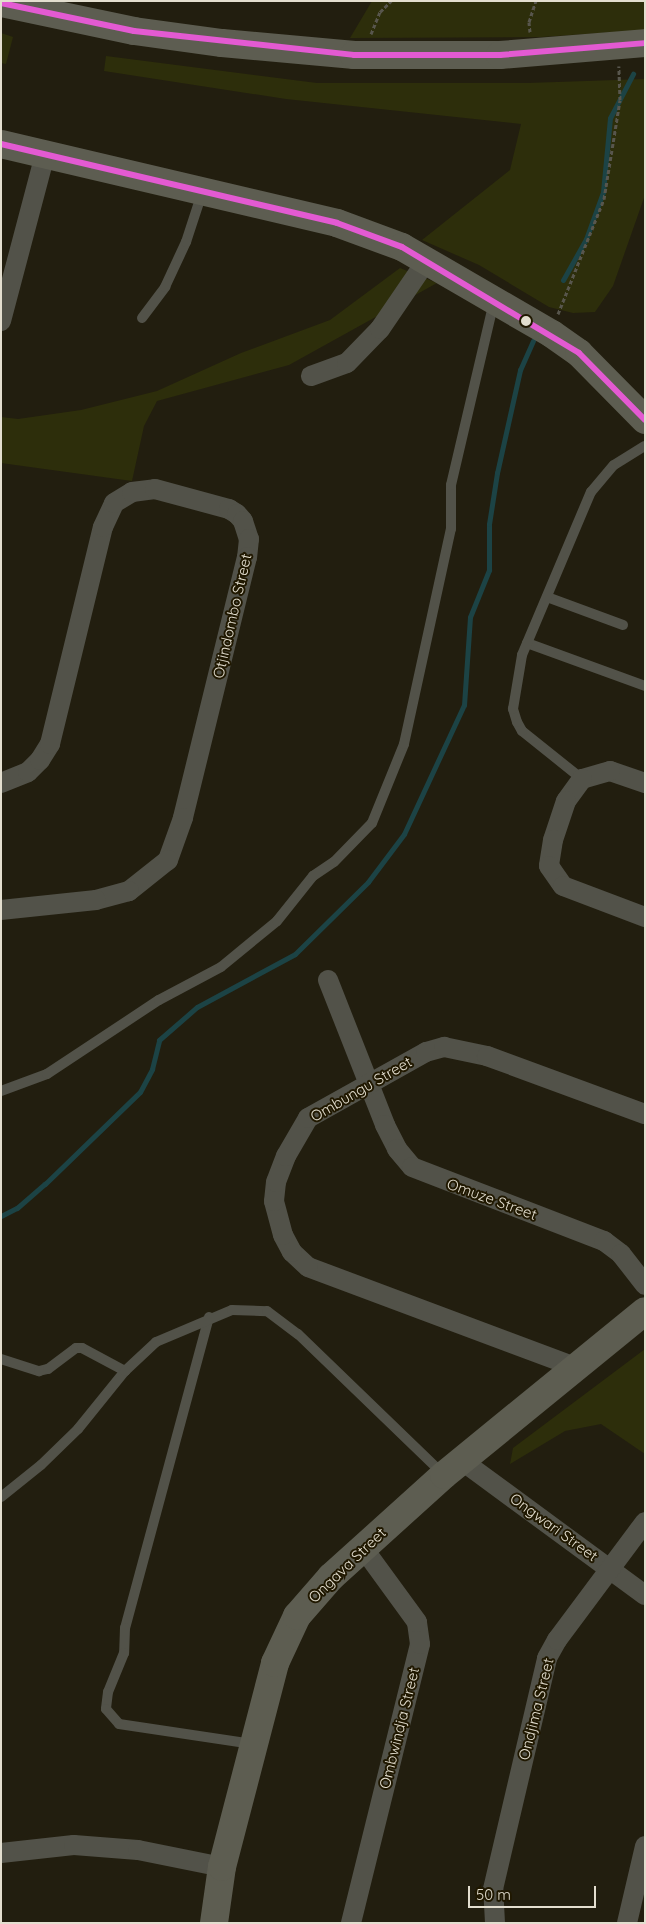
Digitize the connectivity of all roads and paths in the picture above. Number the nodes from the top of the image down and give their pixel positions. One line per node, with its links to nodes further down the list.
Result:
1 (391, 1): 6 (path)
2 (536, 1): 5 (path)
3 (1, 3): 6 (street)
4 (633, 44): 5 (street); 14 (path)
5 (531, 53): 6 (street)
6 (362, 55)
7 (1, 144): 8 (street)
8 (45, 155): 9 (street); 13 (street)
9 (203, 190): 10 (street); 12 (lane)
10 (425, 263): 11 (street); 15 (street)
11 (494, 298): 14 (street); 29 (lane)
12 (142, 318)
13 (1, 321)
14 (552, 334): 16 (street)
15 (311, 376)
16 (645, 420)
17 (645, 446): 18 (lane)
18 (547, 597): 19 (lane); 20 (lane)
19 (623, 625)
20 (527, 643): 21 (lane); 22 (lane)
21 (645, 686)
22 (582, 779): 24 (street); 26 (street)
23 (1, 782): 25 (street, Otjindombo Street)
24 (645, 783)
25 (1, 910)
26 (645, 917)
27 (328, 980): 28 (street, Omuze Street)
28 (368, 1085): 30 (street, Ombungu Street); 31 (street, Omuze Street); 35 (street, Ombungu Street)
29 (1, 1091)
30 (645, 1114)
31 (645, 1285)
32 (645, 1312): 35 (street, Ongava Street)
33 (209, 1317): 36 (lane); 37 (lane); 43 (lane)
34 (1, 1359): 36 (lane)
35 (578, 1368): 37 (street, Ongava Street)
36 (125, 1371): 38 (lane)
37 (453, 1468): 40 (street, Ongava Street); 41 (street, Ongwari Street)
38 (1, 1497)
39 (645, 1522): 41 (street, Ondjima Street)
40 (363, 1548): 43 (street, Ongava Street); 48 (street, Ombwindja Street)
41 (612, 1569): 42 (street, Ongwari Street); 49 (street, Ondjima Street)
42 (645, 1595)
43 (254, 1744): 46 (street, Ongava Street)
44 (645, 1846): 50 (street)
45 (1, 1853): 46 (street)
46 (222, 1867): 47 (street, Ongava Street)
47 (214, 1923)
48 (351, 1923)
49 (495, 1923)
50 (627, 1923)

